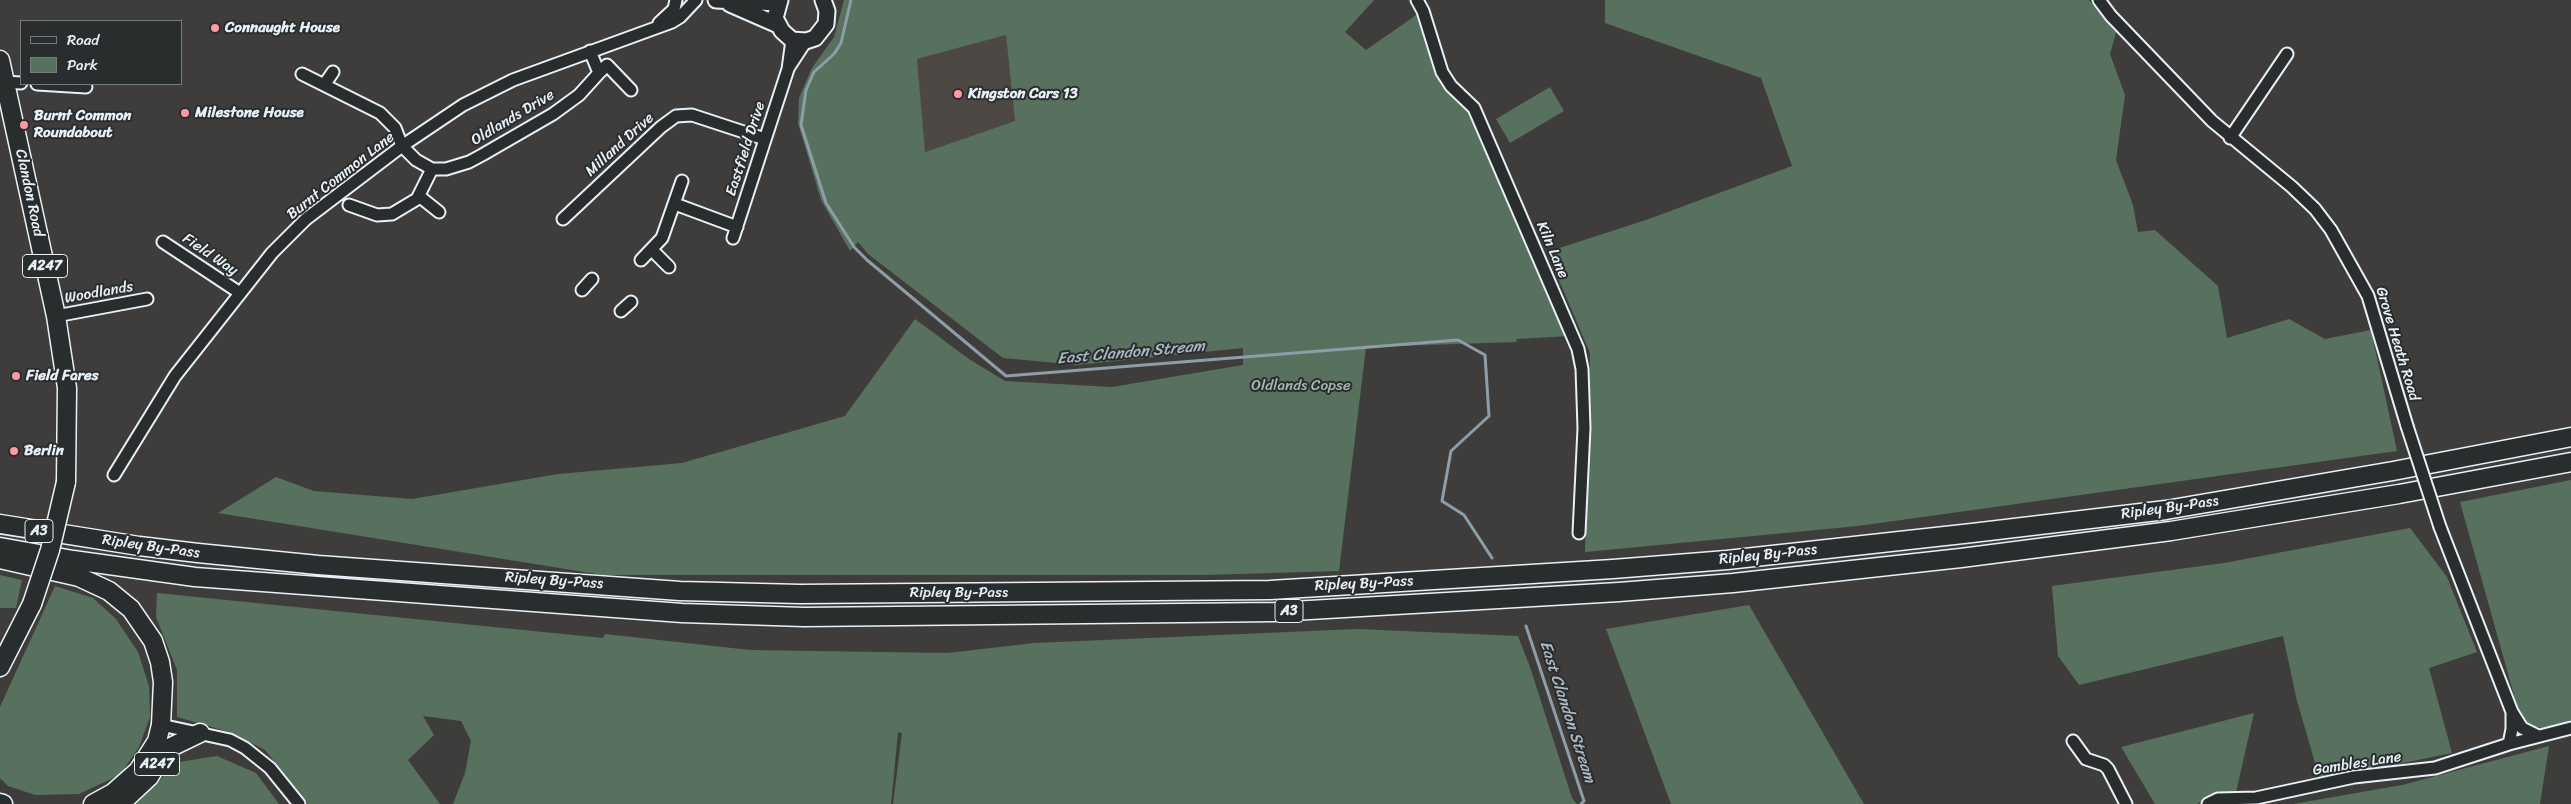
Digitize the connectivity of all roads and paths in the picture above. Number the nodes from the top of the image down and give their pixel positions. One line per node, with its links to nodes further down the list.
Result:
1 (676, 0): 9 (street, Burnt Common Lane)
2 (696, 0): 9 (street, Burnt Common Lane)
3 (1417, 0): 49 (street, Kiln Lane)
4 (2099, 0): 22 (street, Grove Heath Road)
5 (721, 1): 6 (main road); 8 (main road)
6 (779, 1): 8 (main road)
7 (829, 4): 10 (main road)
8 (778, 25): 10 (main road)
9 (653, 28): 11 (street, Burnt Common Lane)
10 (799, 41): 23 (street, Eastfield Drive)
11 (590, 51): 15 (street); 24 (street, Burnt Common Lane)
12 (2287, 54): 22 (street)
13 (0, 60): 17 (main road, Clandon Road / A247)
14 (333, 72): 19 (street)
15 (599, 73): 21 (street); 25 (street, Oldlands Drive)
16 (302, 74): 19 (street)
17 (13, 82): 44 (main road, Clandon Road / A247)
18 (53, 85): 20 (street)
19 (324, 85): 24 (street)
20 (86, 87)
21 (632, 90)
22 (2230, 138): 53 (street, Grove Heath Road, bridge)
23 (765, 139): 31 (street, Milland Drive); 32 (street, Eastfield Drive)
24 (402, 146): 25 (street); 40 (street, Burnt Common Lane)
25 (432, 169): 27 (street)
26 (682, 181): 28 (street)
27 (419, 196): 29 (street); 30 (street)
28 (675, 204): 32 (street); 35 (street)
29 (349, 205)
30 (439, 212)
31 (563, 219)
32 (737, 227): 33 (street, Eastfield Drive)
33 (733, 238)
34 (163, 242): 40 (street, Field Way)
35 (652, 250): 36 (street); 37 (street)
36 (641, 260)
37 (669, 267)
38 (592, 279): 39 (street)
39 (582, 290)
40 (240, 293): 47 (street, Burnt Common Lane)
41 (147, 299): 44 (street, Woodlands)
42 (631, 302): 43 (street)
43 (622, 311)
44 (56, 316): 52 (main road, Clandon Road / A247, bridge)
45 (2571, 437): 48 (main road, Ripley By-Pass / A3)
46 (2571, 462): 50 (main road, Ripley By-Pass / A3)
47 (114, 476)
48 (0, 524)
49 (1579, 533)
50 (0, 547)
51 (0, 560): 54 (main road)
52 (0, 667)
53 (2512, 712): 57 (street, Grove Heath Road); 59 (street)
54 (161, 725): 56 (street); 61 (main road, A247)
55 (2571, 728): 57 (street)
56 (200, 733): 62 (main road, A247); 63 (street)
57 (2538, 736): 59 (street, Gambles Lane)
58 (2073, 740): 60 (street)
59 (2508, 744): 64 (street, Gambles Lane)
60 (2121, 803)
61 (93, 804)
62 (120, 804)
63 (299, 804)
64 (2208, 804)

